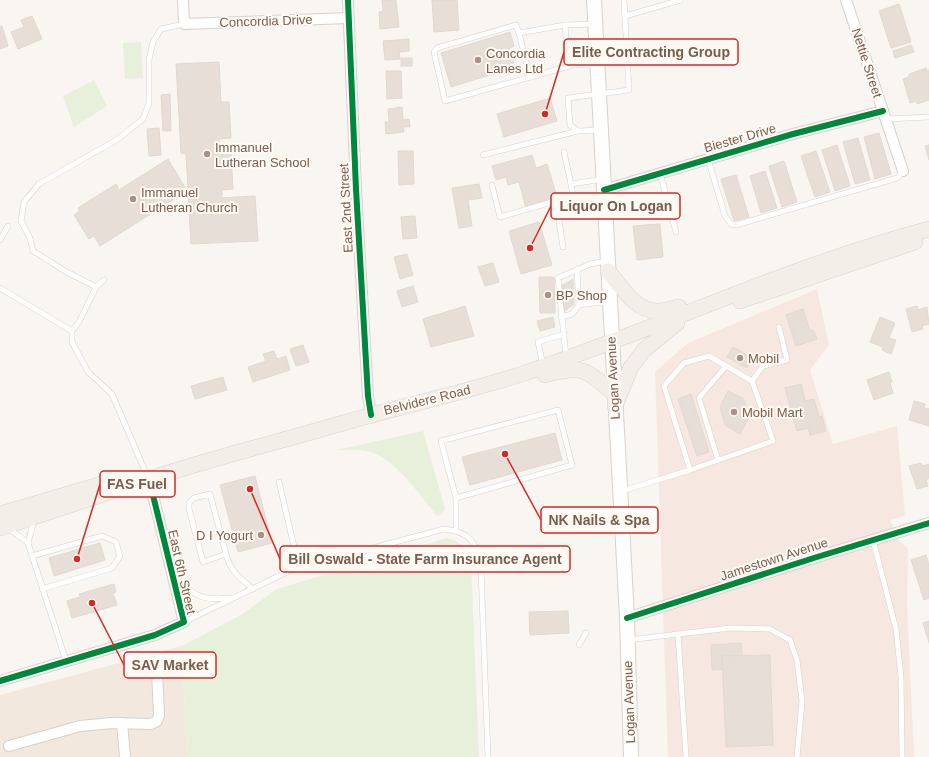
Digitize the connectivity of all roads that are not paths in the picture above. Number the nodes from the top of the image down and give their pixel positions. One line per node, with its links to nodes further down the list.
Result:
1 (183, 0): 9 (street)
2 (348, 0): 8 (street, East 2nd Street)
3 (594, 0): 10 (main road, Logan Avenue)
4 (624, 0): 7 (lane)
5 (681, 0): 7 (lane)
6 (846, 0): 17 (street, Nettie Street)
7 (626, 16): 16 (lane)
8 (349, 18): 9 (street, Concordia Drive); 56 (street, East 2nd Street)
9 (184, 24): 39 (lane)
10 (596, 24): 11 (lane); 13 (main road, Logan Avenue)
11 (565, 25): 12 (lane); 14 (lane)
12 (519, 34): 15 (lane); 15 (lane)
13 (598, 64): 14 (lane); 16 (main road, Logan Avenue)
14 (568, 67): 15 (lane)
15 (530, 77)
16 (599, 93): 19 (main road, Logan Avenue); 20 (lane)
17 (884, 115): 18 (lane); 23 (street, Biester Drive); 24 (street, Nettie Street)
18 (929, 117)
19 (601, 130): 20 (lane); 27 (main road, Logan Avenue)
20 (578, 131): 22 (lane)
21 (564, 152): 26 (lane)
22 (483, 155)
23 (708, 158): 24 (lane); 25 (street, Biester Drive)
24 (904, 171)
25 (660, 173): 27 (street, Biester Drive); 32 (lane)
26 (571, 184): 27 (lane); 28 (lane)
27 (604, 184): 29 (main road, Logan Avenue)
28 (492, 185)
29 (606, 210): 35 (lane); 36 (main road, Logan Avenue)
30 (8, 226): 34 (lane)
31 (929, 229): 41 (main road)
32 (676, 232)
33 (929, 237): 45 (main road)
34 (0, 240)
35 (563, 247)
36 (608, 266): 37 (lane); 41 (main road); 42 (main road, Logan Avenue)
37 (577, 270): 43 (lane); 44 (lane)
38 (104, 280): 39 (lane)
39 (96, 287): 47 (lane)
40 (0, 288): 47 (lane)
41 (717, 300): 49 (main road)
42 (610, 301): 43 (lane); 49 (main road, Logan Avenue)
43 (579, 304): 44 (lane)
44 (561, 317): 48 (lane)
45 (677, 323): 49 (main road); 55 (main road)
46 (778, 326): 54 (lane)
47 (72, 331): 59 (lane)
48 (564, 334): 50 (lane); 51 (lane)
49 (612, 341): 50 (main road, Belvidere Road); 55 (main road, Logan Avenue)
50 (566, 358): 51 (main road, Belvidere Road)
51 (543, 366): 53 (main road, Belvidere Road)
52 (726, 366): 54 (lane); 57 (lane); 58 (lane)
53 (497, 381): 55 (main road); 56 (main road, Belvidere Road)
54 (752, 381): 57 (lane)
55 (614, 400): 61 (main road, Logan Avenue)
56 (371, 414): 59 (main road, Belvidere Road)
57 (718, 460): 58 (lane)
58 (690, 470): 61 (lane)
59 (149, 479): 63 (main road, Belvidere Road); 64 (main road, Belvidere Road); 72 (street, East 6th Street)
60 (279, 482): 71 (lane)
61 (619, 492): 76 (main road, Logan Avenue)
62 (456, 498): 62 (lane); 66 (lane)
63 (37, 516): 64 (main road, Belvidere Road); 68 (lane)
64 (0, 523): 68 (lane)
65 (929, 523): 67 (street, Jamestown Avenue)
66 (456, 531): 71 (lane); 88 (lane)
67 (873, 540): 76 (street, Jamestown Avenue); 92 (lane)
68 (28, 543): 70 (lane)
69 (226, 554): 69 (lane); 74 (lane)
70 (32, 556): 73 (lane); 73 (lane)
71 (299, 568): 74 (lane)
72 (172, 577): 75 (lane); 77 (street, East 6th Street)
73 (42, 588): 82 (lane)
74 (253, 589): 75 (lane)
75 (234, 598): 77 (lane)
76 (627, 618): 80 (main road, Logan Avenue)
77 (184, 622): 82 (street, East 6th Street)
78 (586, 633): 81 (lane)
79 (678, 634): 80 (lane); 90 (lane); 91 (lane)
80 (627, 640): 89 (main road, Logan Avenue)
81 (579, 645)
82 (66, 661): 84 (street, East 6th Street)
83 (158, 671): 85 (street)
84 (0, 681)
85 (122, 723): 86 (street); 87 (street)
86 (9, 746)
87 (125, 757)
88 (488, 757)
89 (631, 757)
90 (686, 757)
91 (797, 757)
92 (902, 757)

